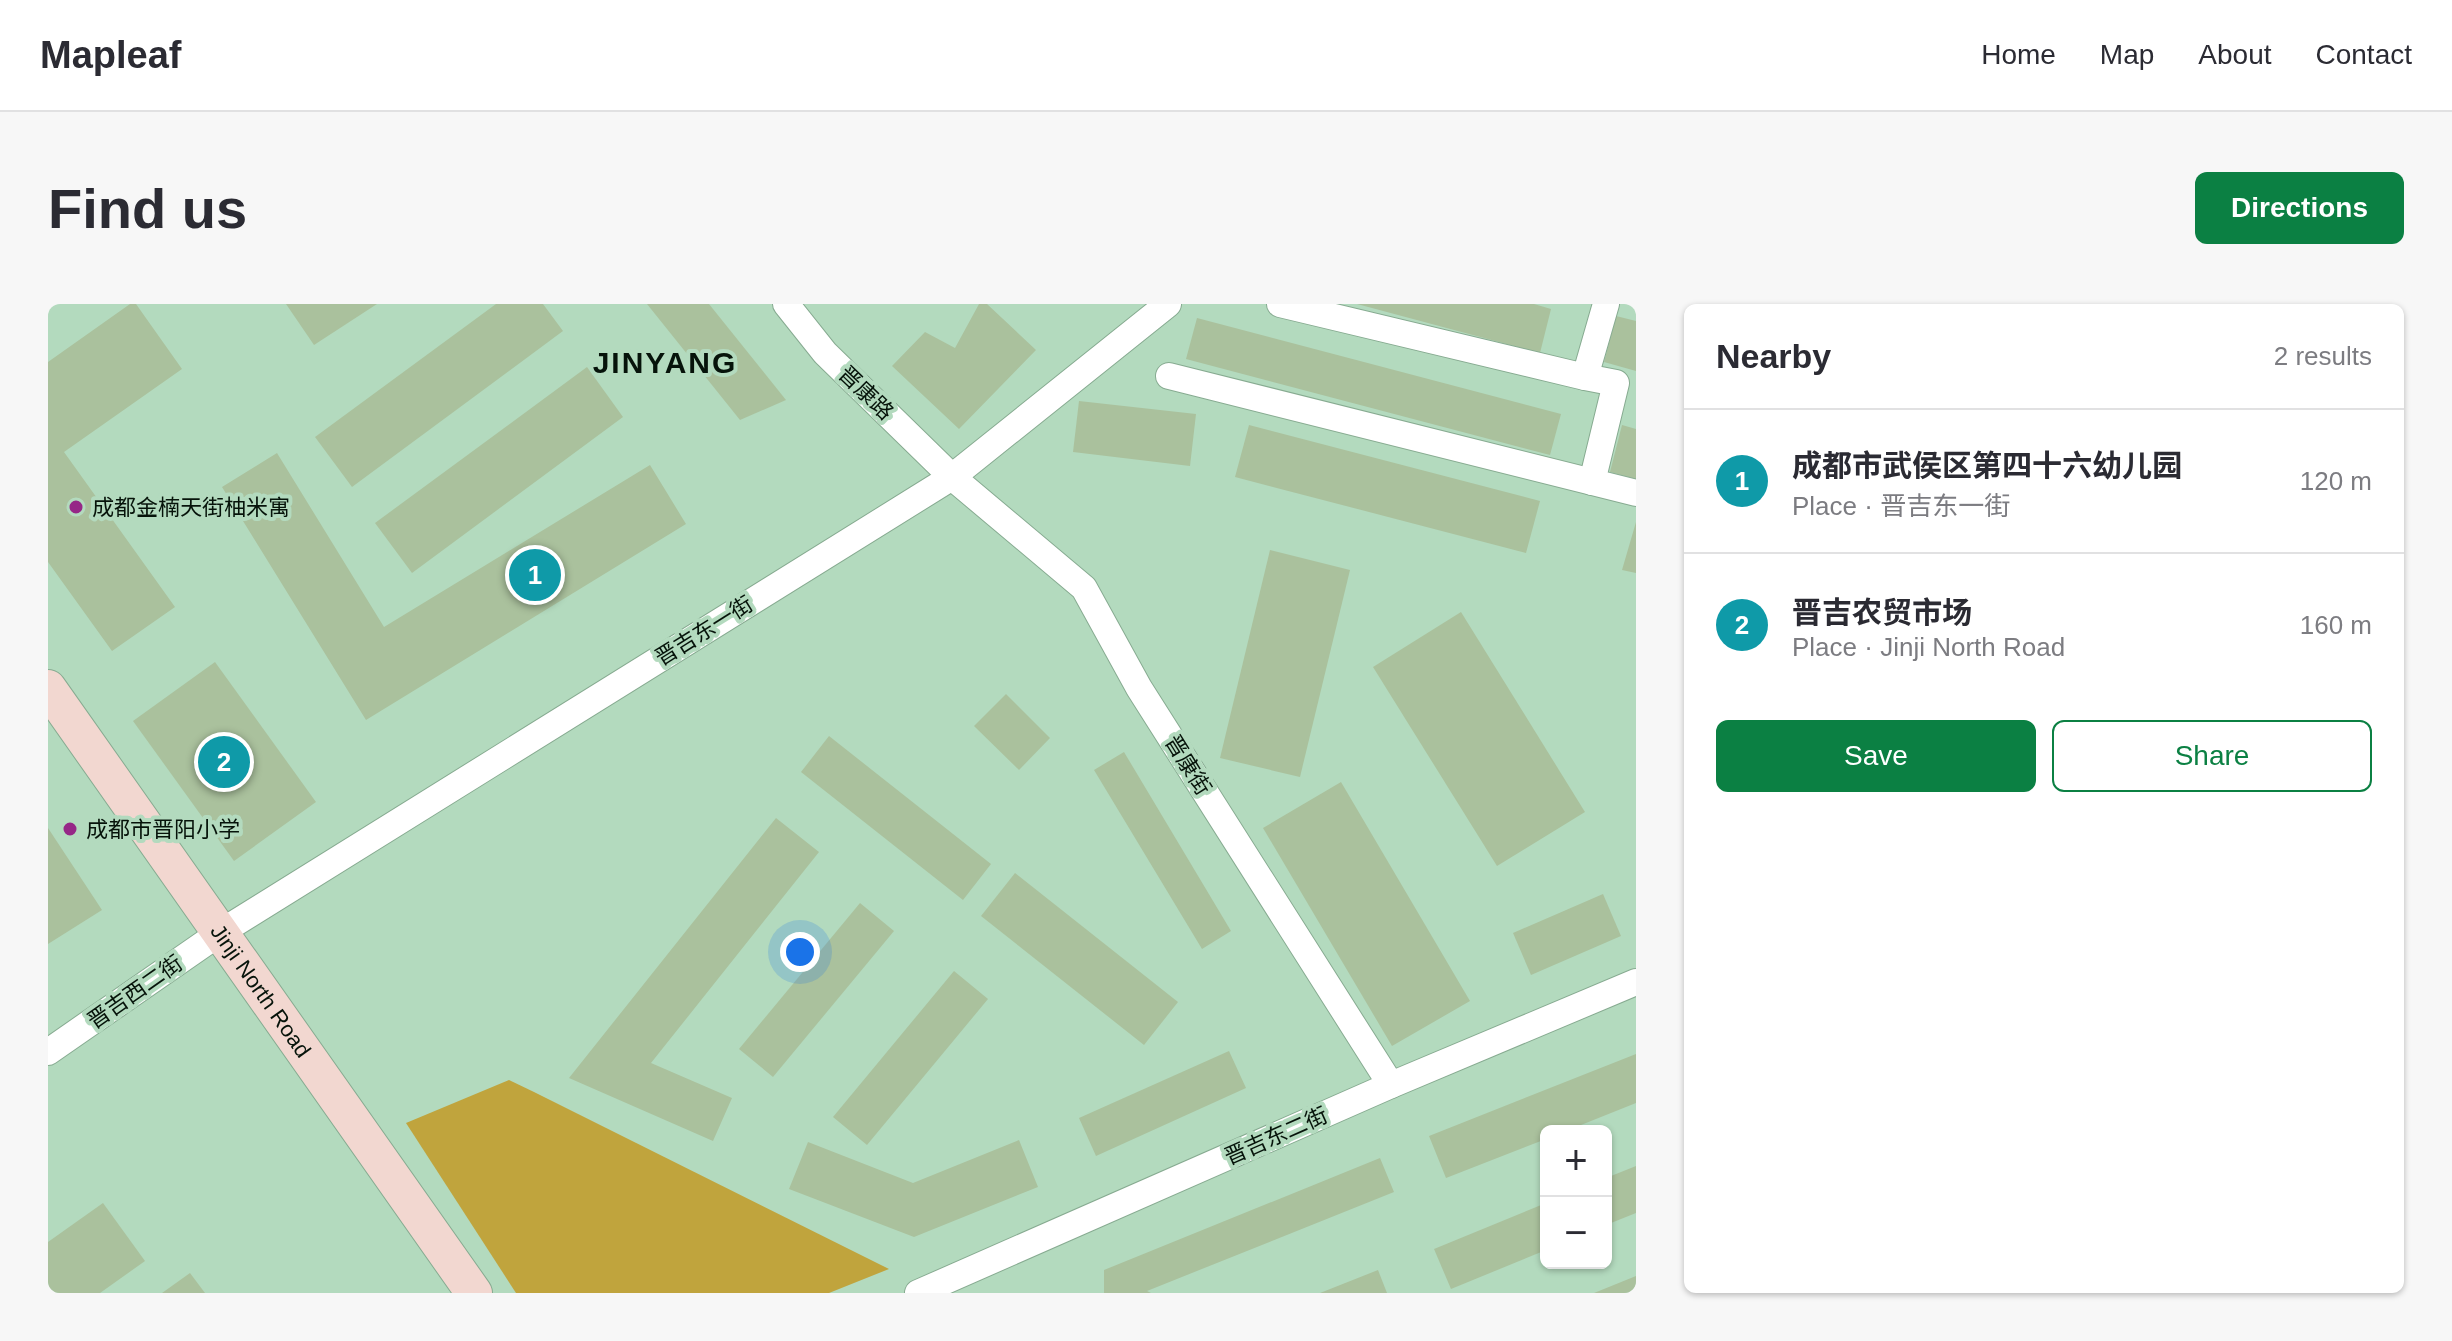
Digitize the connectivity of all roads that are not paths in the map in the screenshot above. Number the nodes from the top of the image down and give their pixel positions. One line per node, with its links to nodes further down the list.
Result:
1 (786, 304): 7 (street, 晋康路)
2 (1168, 304): 7 (street, 晋吉东一街)
3 (1280, 304): 6 (street)
4 (1606, 304): 6 (street)
5 (1169, 376): 8 (street)
6 (1585, 377): 8 (street)
7 (952, 477): 11 (street, 晋吉东一街); 14 (street, 晋康街)
8 (1592, 482): 9 (street)
9 (1636, 493)
10 (48, 688): 11 (street, Jinji North Road)
11 (221, 932): 13 (street, 晋吉西二街); 16 (street, Jinji North Road)
12 (1636, 982): 14 (street, 晋吉东二街)
13 (48, 1052)
14 (1391, 1085): 15 (street, 晋吉东二街)
15 (948, 1281): 17 (street, 晋吉东二街); 18 (street)
16 (474, 1293)
17 (918, 1293)
18 (975, 1293)

